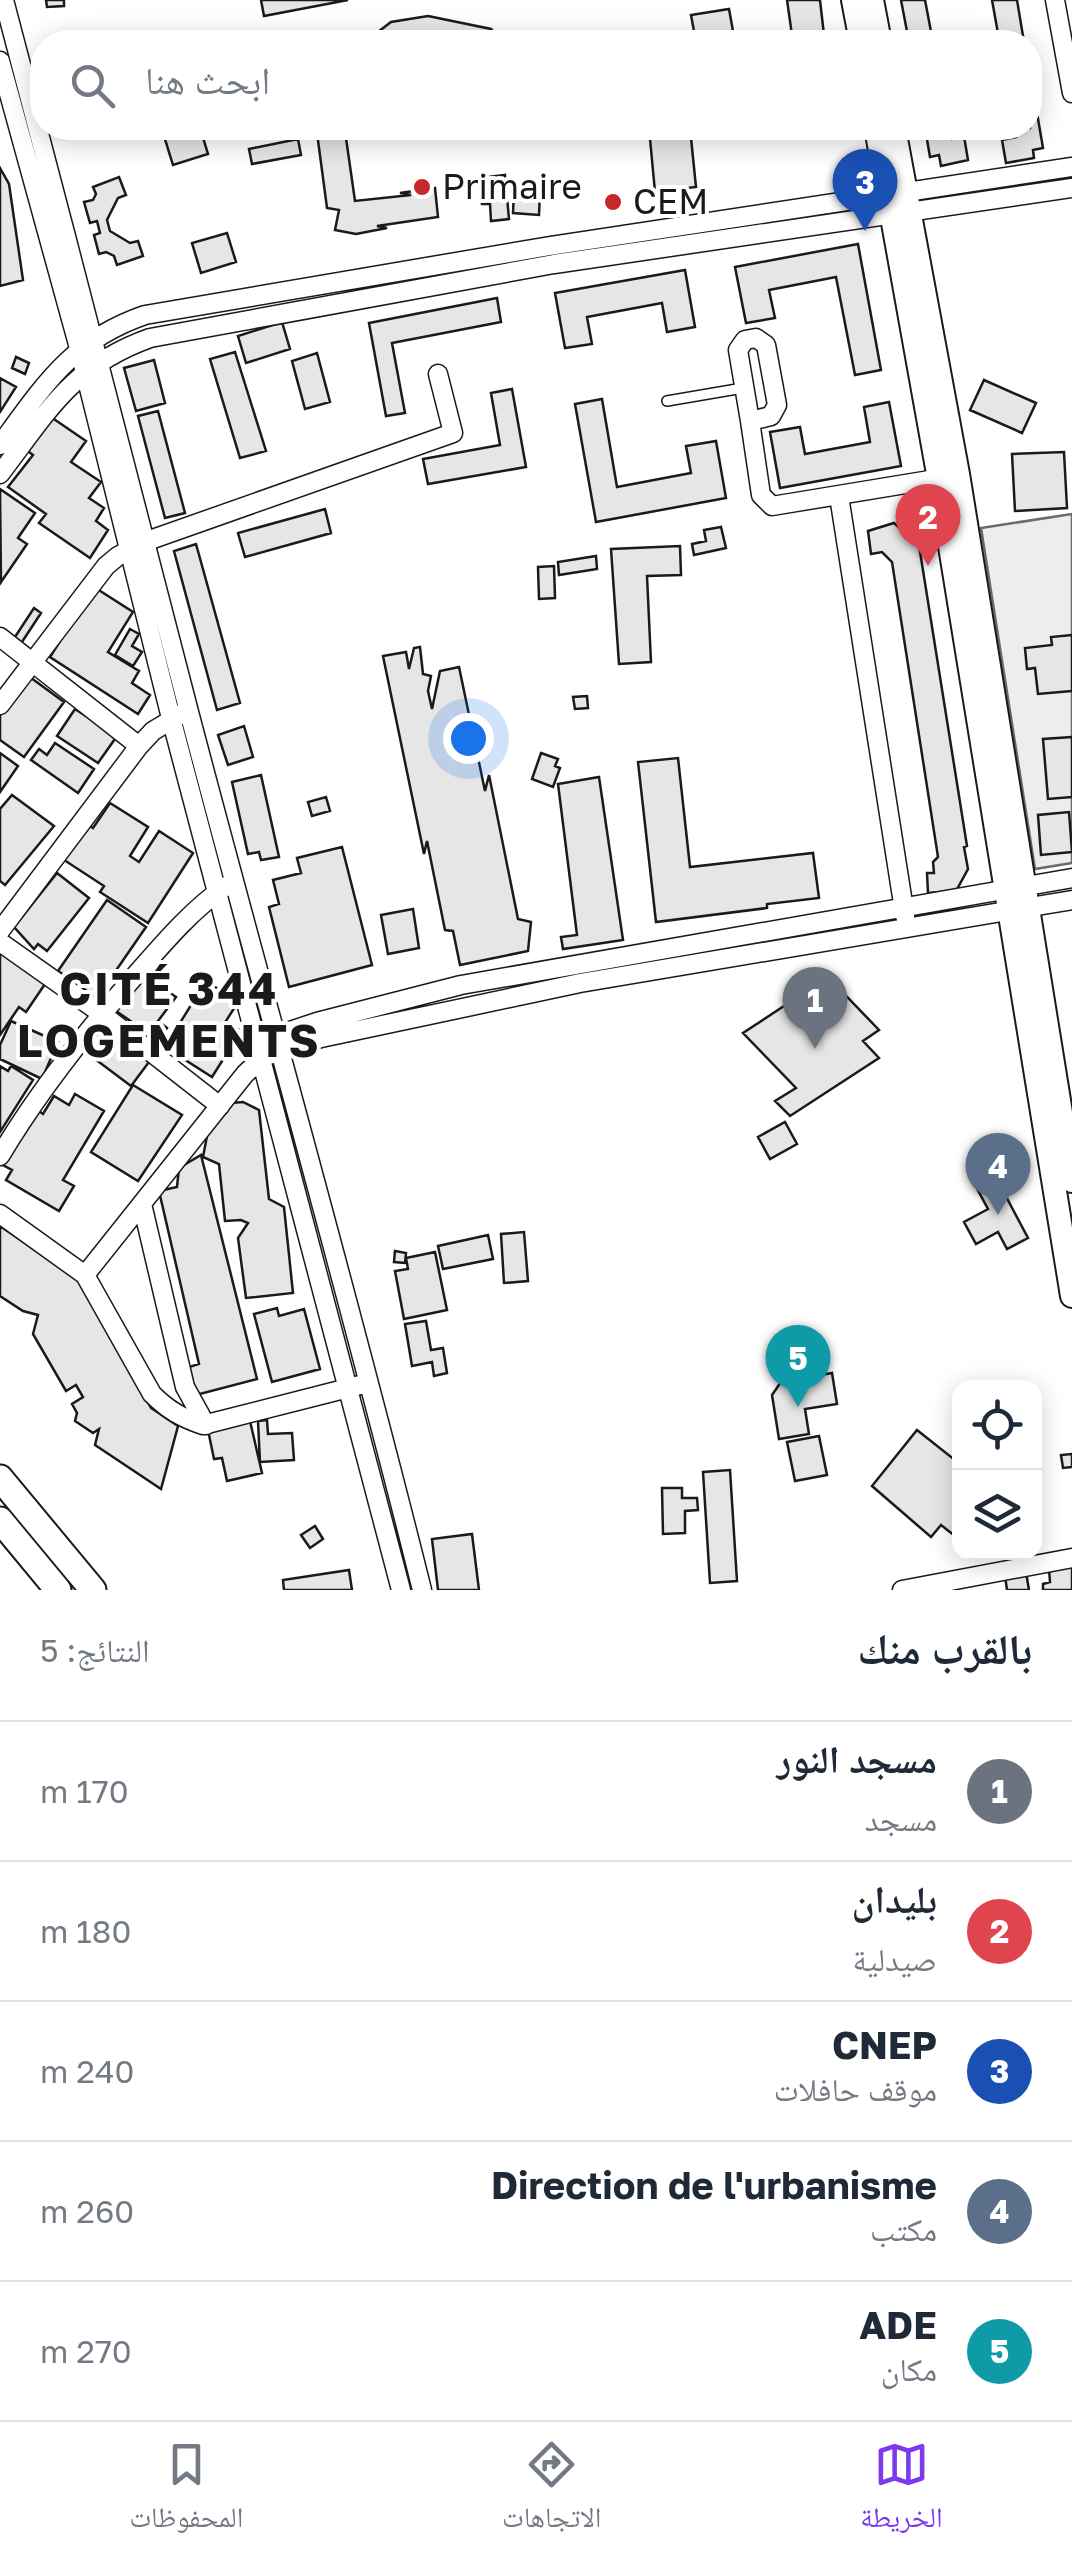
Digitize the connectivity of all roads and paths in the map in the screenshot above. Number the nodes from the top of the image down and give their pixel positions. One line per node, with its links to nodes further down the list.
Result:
1 (4, 0): 9 (street)
2 (853, 0): 5 (street)
3 (872, 0): 6 (street)
4 (1055, 0): 8 (street)
5 (858, 30)
6 (878, 30)
7 (0, 61): 16 (street)
8 (1072, 93)
9 (30, 107)
10 (38, 140): 16 (street)
11 (880, 140): 15 (street)
12 (895, 140): 15 (street)
13 (1072, 167): 15 (street)
14 (1072, 188): 15 (street)
15 (899, 203): 16 (street); 17 (street); 25 (street)
16 (87, 342): 17 (street); 18 (street); 23 (street)
17 (100, 360): 18 (street); 27 (street)
18 (85, 371): 24 (street); 27 (street)
19 (438, 374): 27 (street)
20 (744, 388): 21 (lane); 22 (street); 22 (street)
21 (667, 401)
22 (750, 421): 26 (street)
23 (0, 445)
24 (0, 474)
25 (949, 477): 26 (street); 35 (street)
26 (840, 496): 37 (street)
27 (139, 545): 29 (street); 31 (street)
28 (0, 638): 29 (street)
29 (33, 662): 30 (street); 32 (street)
30 (0, 705)
31 (180, 714): 32 (street); 34 (street)
32 (139, 746): 39 (street)
33 (1072, 878): 35 (street)
34 (227, 885): 44 (street); 45 (street)
35 (1016, 897): 36 (street); 37 (street); 38 (street); 48 (street); 53 (street)
36 (1072, 900)
37 (904, 906): 38 (street); 41 (street)
38 (907, 926): 41 (street)
39 (0, 931)
40 (0, 942): 44 (street)
41 (661, 958): 42 (street); 43 (street)
42 (461, 985): 43 (street); 45 (street)
43 (466, 1007): 45 (street)
44 (102, 1014): 46 (street); 47 (street)
45 (270, 1046): 46 (street); 54 (street); 55 (street)
46 (220, 1106): 50 (street)
47 (0, 1156)
48 (1072, 1173): 49 (street)
49 (1072, 1181)
50 (142, 1204): 52 (street); 56 (street)
51 (0, 1214): 52 (street)
52 (85, 1274): 56 (street)
53 (1072, 1296)
54 (370, 1383): 55 (street); 63 (street)
55 (350, 1387): 56 (street); 62 (street)
56 (206, 1424)
57 (0, 1478): 61 (main road)
58 (0, 1520): 60 (main road)
59 (1072, 1558): 64 (street)
60 (58, 1590)
61 (93, 1590)
62 (401, 1590)
63 (422, 1590)
64 (902, 1590)

